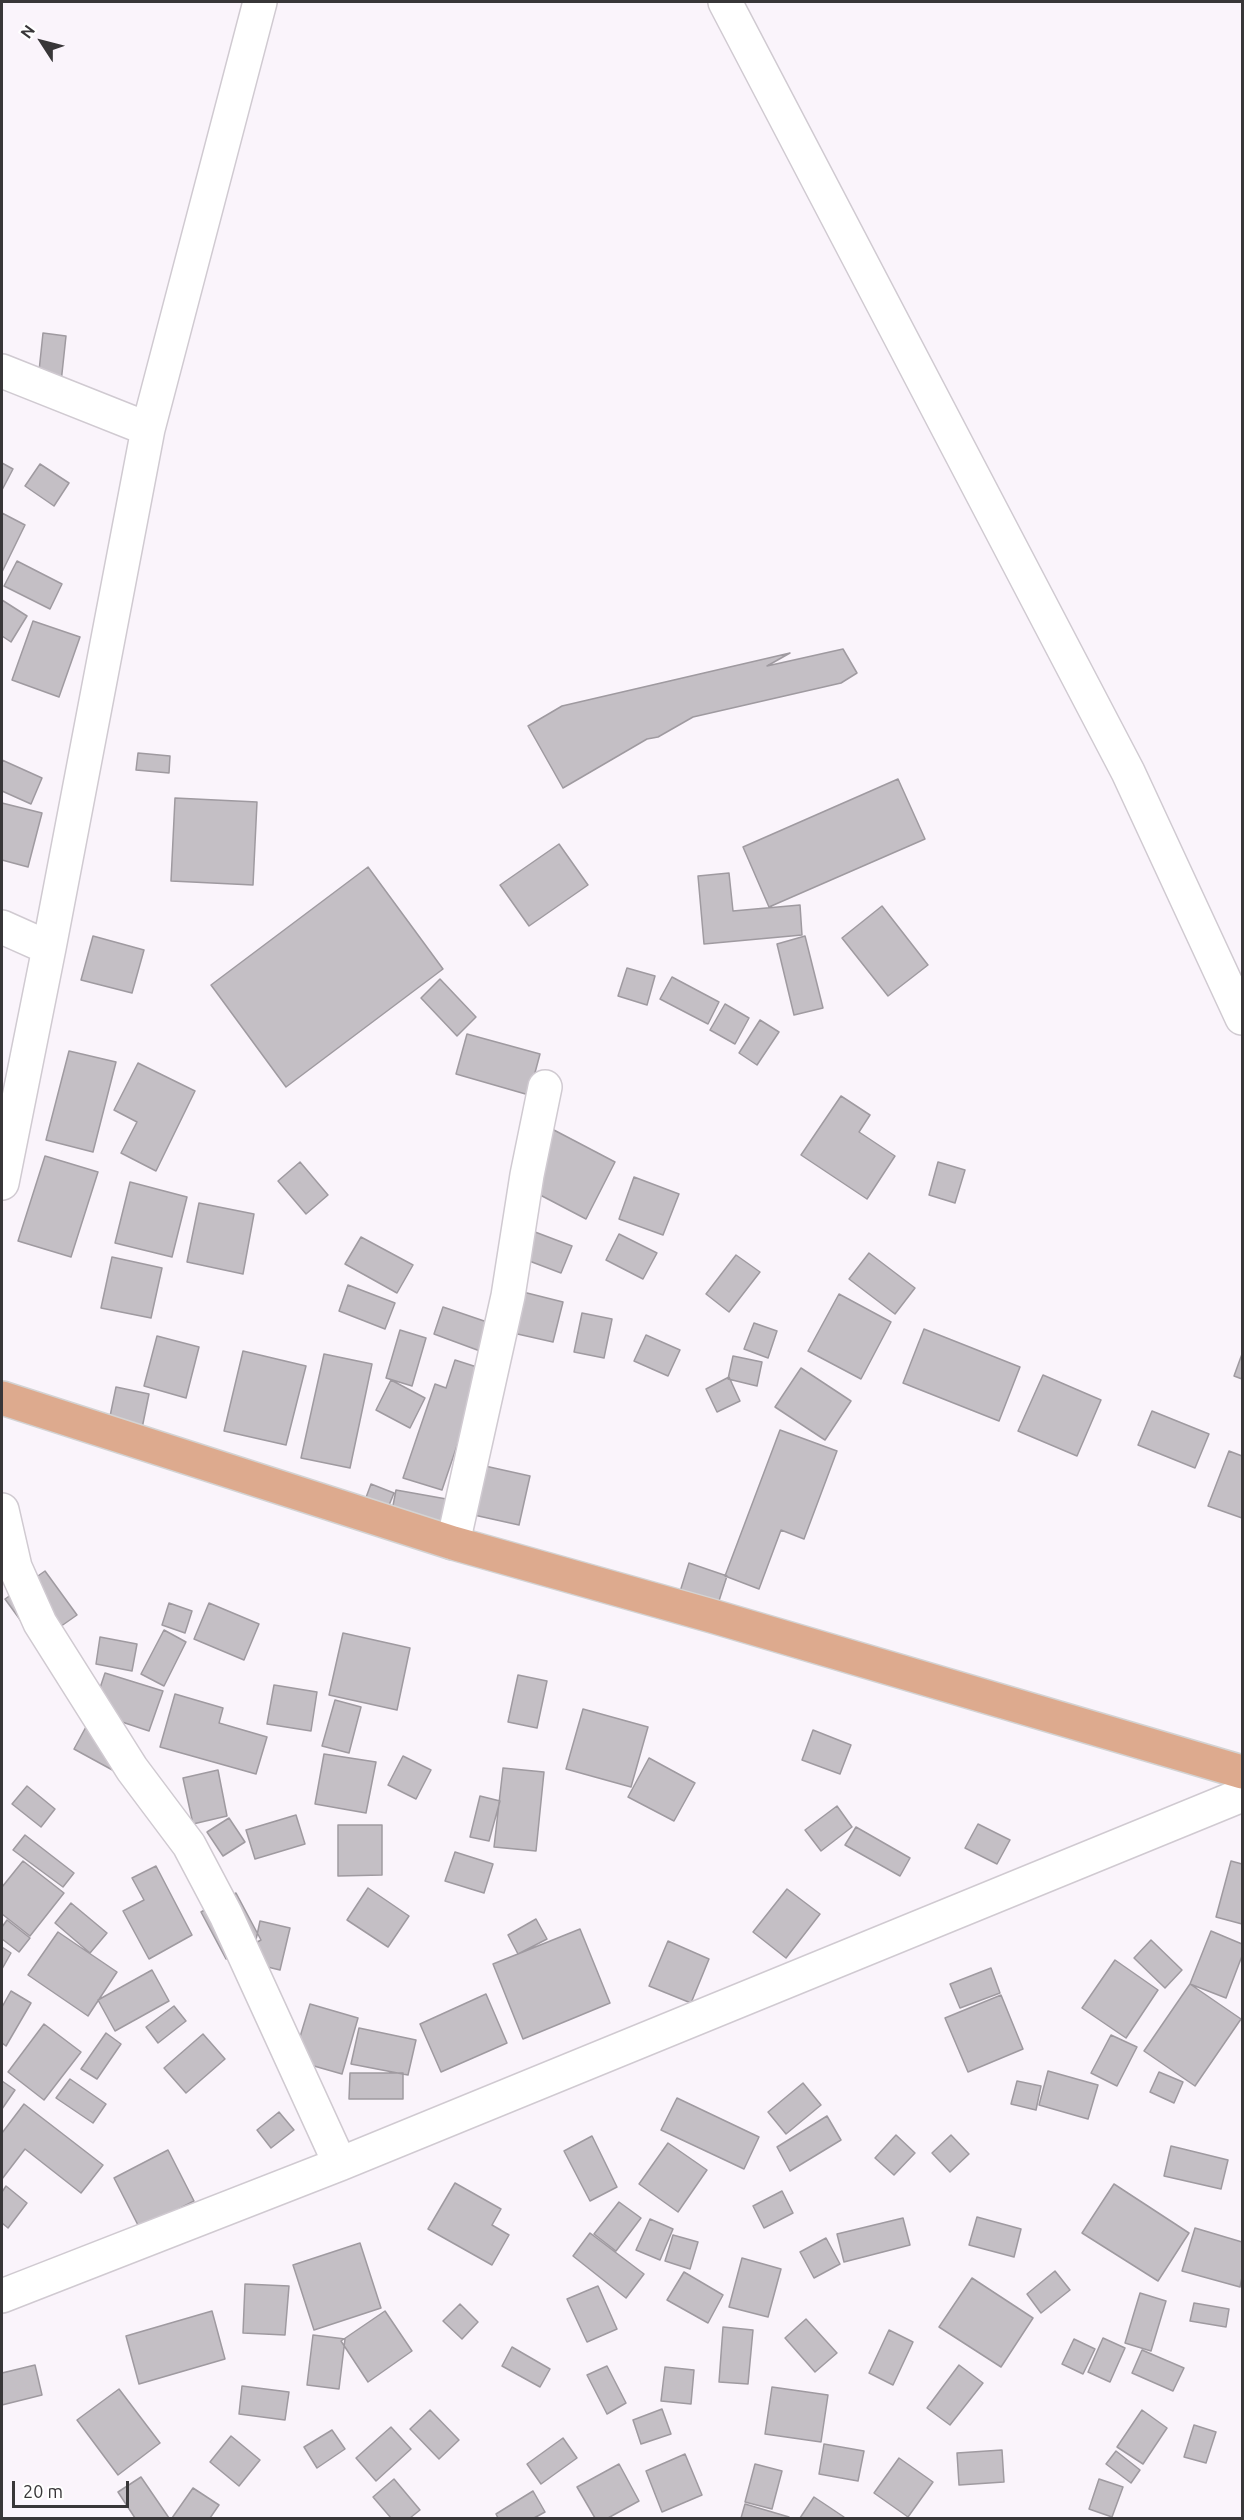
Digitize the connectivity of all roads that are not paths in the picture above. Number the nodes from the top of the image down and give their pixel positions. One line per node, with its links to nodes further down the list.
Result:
1 (260, 2): 4 (street)
2 (725, 2): 7 (street)
3 (2, 371): 4 (street)
4 (148, 429): 6 (street)
5 (2, 927): 6 (street)
6 (49, 948): 9 (street)
7 (1242, 1018)
8 (545, 1087): 12 (street)
9 (2, 1183)
10 (2, 1398): 12 (main road)
11 (2, 1510): 15 (street)
12 (453, 1543): 13 (main road)
13 (1242, 1772)
14 (1242, 1795): 15 (street)
15 (340, 2164): 16 (street)
16 (2, 2296)

